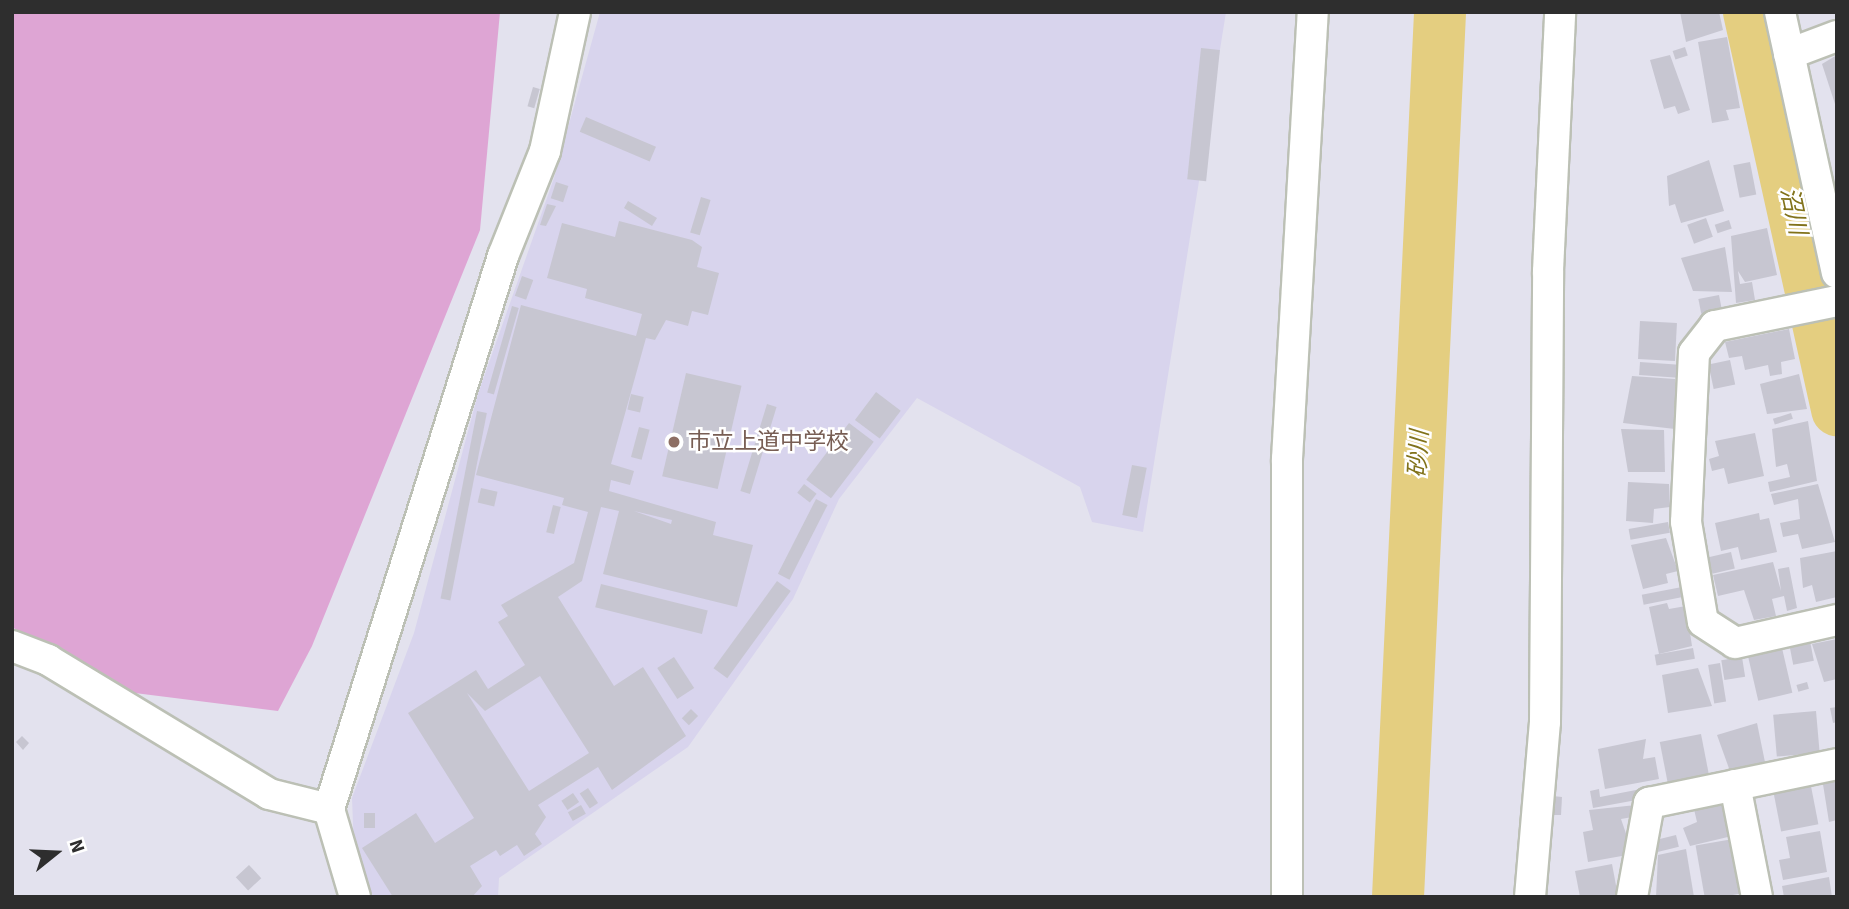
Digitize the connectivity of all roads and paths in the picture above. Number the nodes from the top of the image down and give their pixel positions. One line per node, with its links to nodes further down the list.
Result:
1 (575, 12): 13 (street)
2 (1314, 12): 15 (street)
3 (1560, 12): 16 (street)
4 (1780, 12): 6 (street)
5 (1837, 36): 6 (street)
6 (1789, 54): 7 (street)
7 (1837, 273)
8 (1837, 301): 9 (street)
9 (1837, 620)
10 (12, 646): 13 (street)
11 (1837, 764): 12 (street)
12 (1735, 785): 17 (street); 18 (street)
13 (329, 809): 14 (street)
14 (355, 897)
15 (1287, 897)
16 (1530, 897)
17 (1632, 897)
18 (1756, 897)

